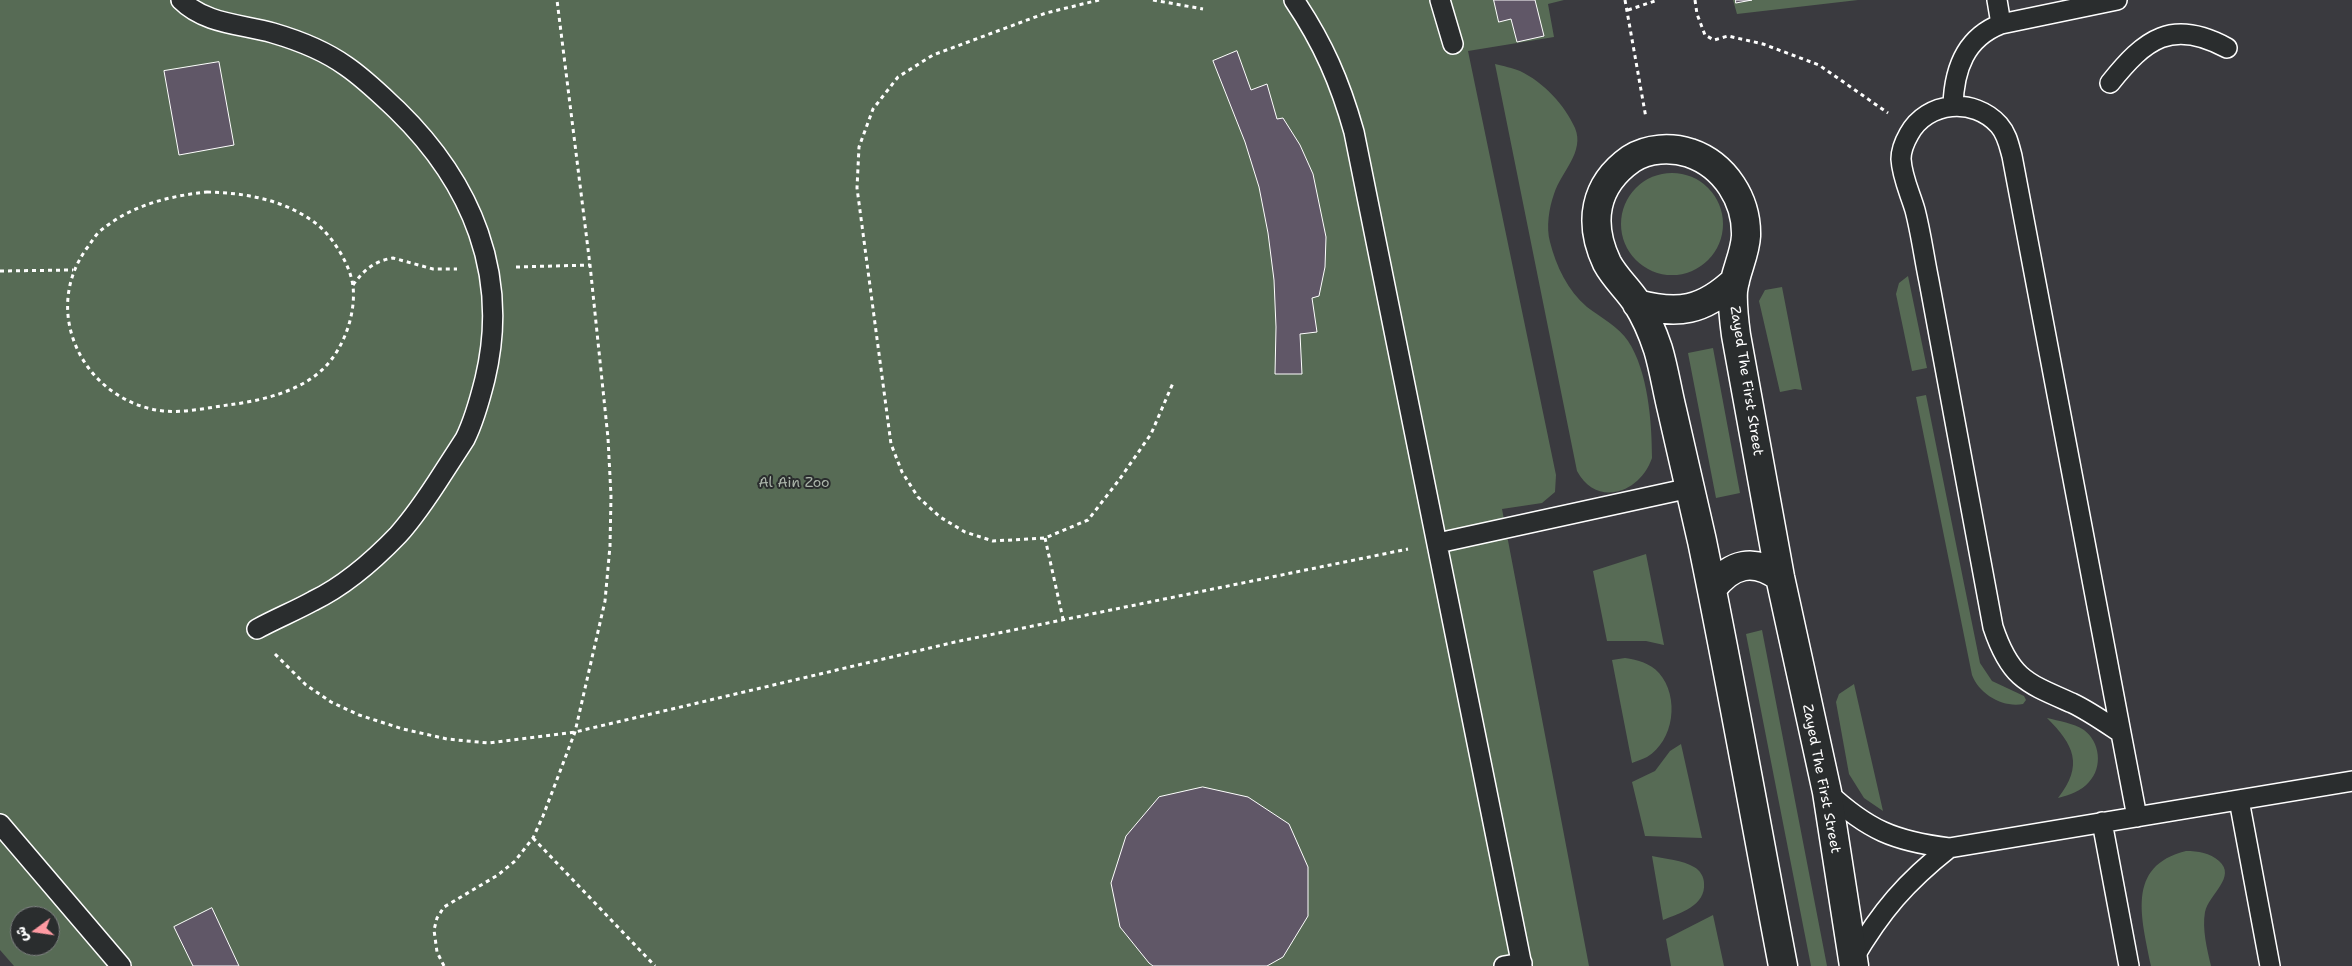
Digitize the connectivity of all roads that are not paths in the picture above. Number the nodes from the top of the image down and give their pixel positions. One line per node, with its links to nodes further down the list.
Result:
1 (181, 0): 17 (lane)
2 (1294, 0): 14 (lane)
3 (1440, 0): 7 (lane)
4 (1997, 0): 6 (lane)
5 (2117, 0): 6 (lane)
6 (2001, 24): 10 (lane)
7 (1453, 44)
8 (2227, 48): 9 (lane)
9 (2110, 83)
10 (1953, 106): 18 (lane); 18 (lane)
11 (1734, 281): 12 (street); 12 (street, Zayed The First Street); 15 (street, Zayed The First Street)
12 (1637, 304): 13 (street, Zayed The First Street)
13 (1690, 488): 14 (lane); 16 (street, Zayed The First Street)
14 (1438, 543): 27 (lane)
15 (1780, 578): 16 (street); 20 (street, Zayed The First Street)
16 (1712, 589): 29 (street, Zayed The First Street)
17 (256, 629)
18 (2121, 733): 22 (lane)
19 (2352, 780): 21 (lane)
20 (1827, 792): 25 (lane); 26 (street, Zayed The First Street)
21 (2239, 800): 22 (lane); 31 (lane)
22 (2137, 816): 23 (lane)
23 (2102, 822): 25 (lane); 30 (lane)
24 (0, 824): 28 (lane)
25 (1949, 848): 26 (lane)
26 (1853, 962)
27 (1516, 965)
28 (121, 966)
29 (1783, 966)
30 (2129, 966)
31 (2270, 966)

